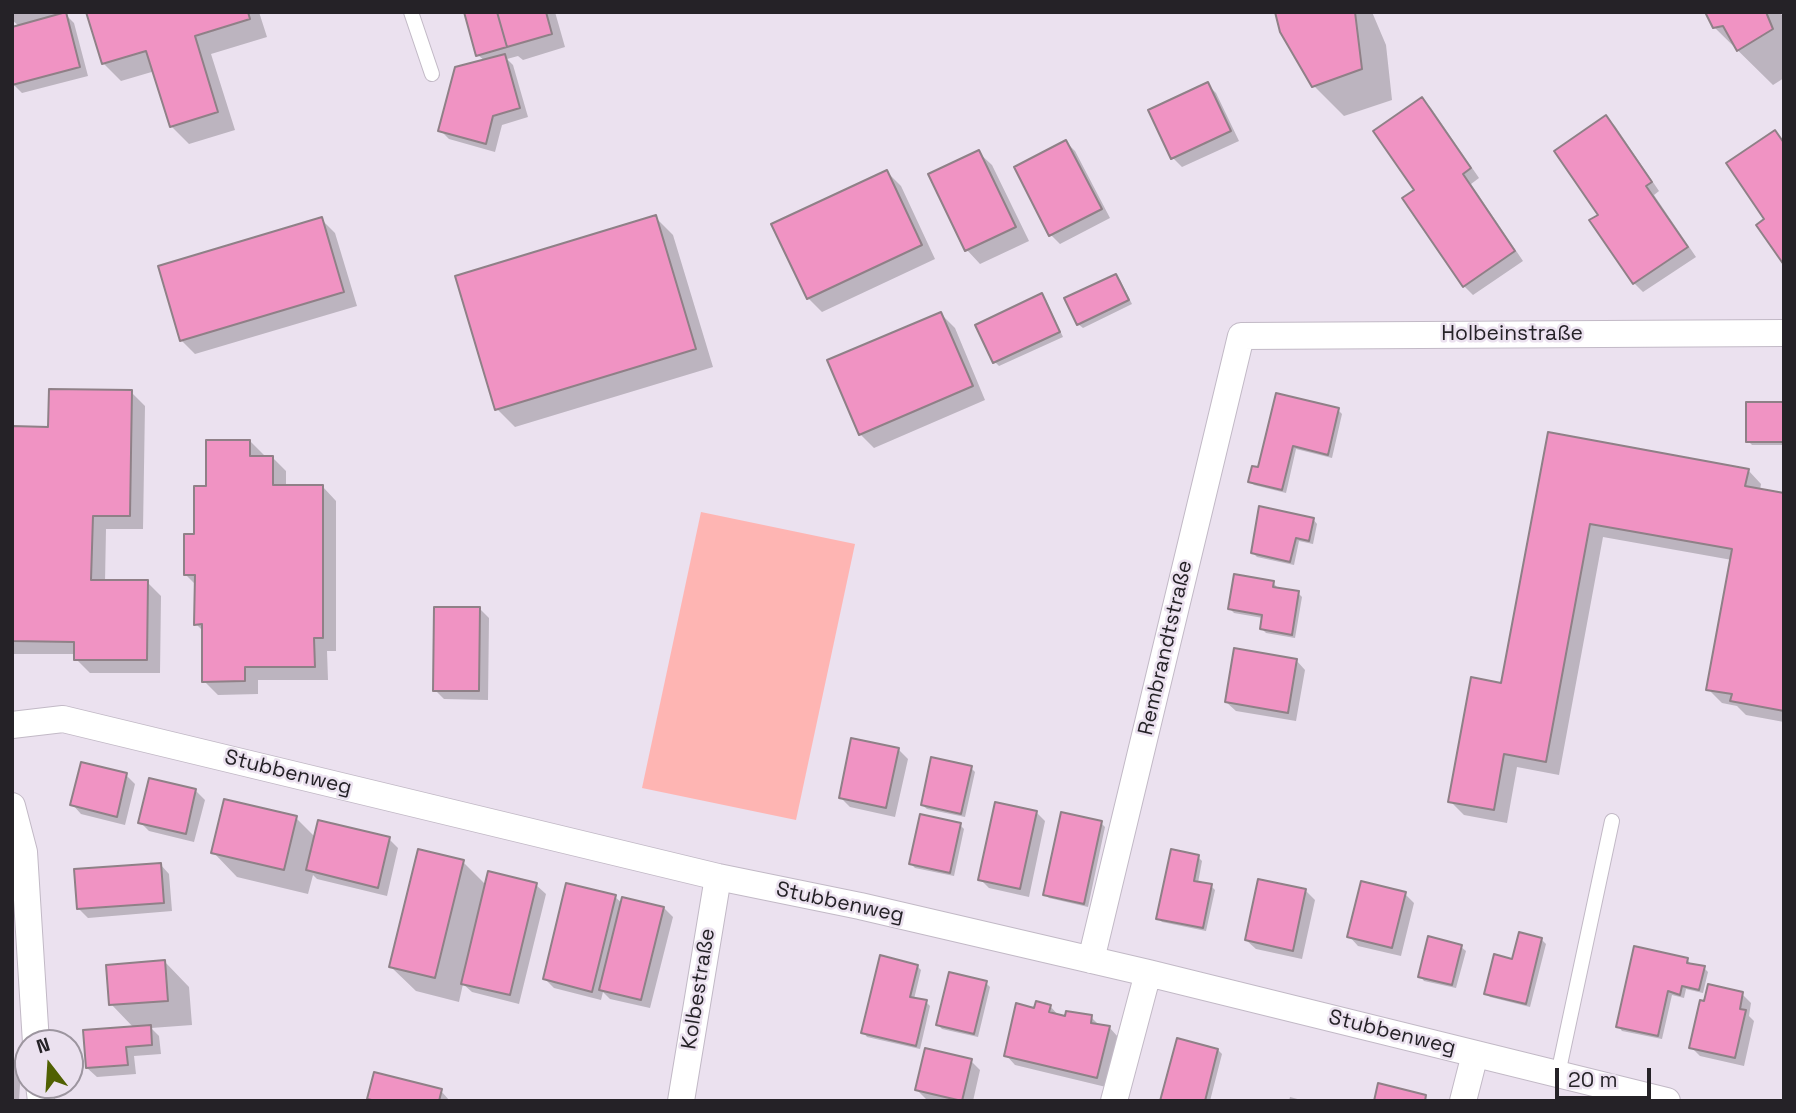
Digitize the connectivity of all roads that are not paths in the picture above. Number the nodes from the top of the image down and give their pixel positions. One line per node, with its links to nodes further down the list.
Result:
1 (411, 12): 2 (lane)
2 (432, 74)
3 (1784, 332): 4 (street, Holbeinstraße)
4 (1241, 336): 9 (street, Rembrandtstraße)
5 (12, 725): 8 (street, Stubbenweg)
6 (12, 806): 11 (street)
7 (1612, 821): 13 (lane)
8 (718, 877): 9 (street, Stubbenweg); 14 (street, Kolbestraße)
9 (1091, 960): 10 (street, Stubbenweg)
10 (1148, 973): 12 (street, Stubbenweg); 15 (street)
11 (35, 1029)
12 (1475, 1054): 13 (street, Stubbenweg); 16 (street)
13 (1558, 1074): 17 (street, Stubbenweg)
14 (681, 1101)
15 (1114, 1101)
16 (1463, 1101)
17 (1667, 1101)

